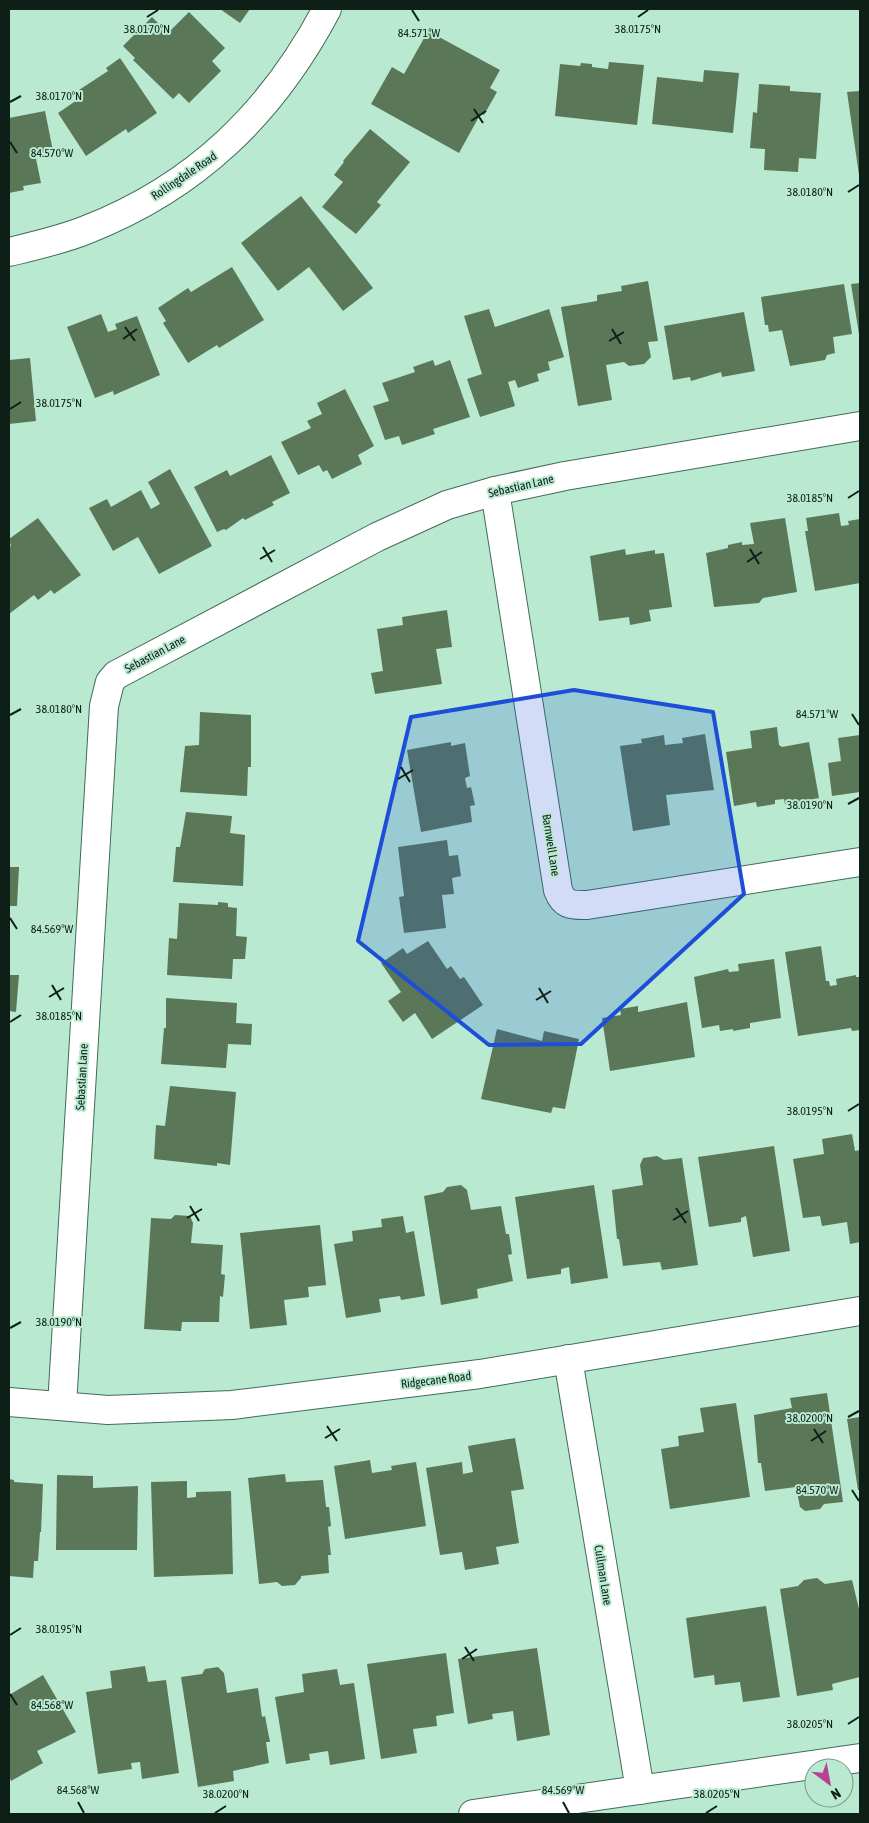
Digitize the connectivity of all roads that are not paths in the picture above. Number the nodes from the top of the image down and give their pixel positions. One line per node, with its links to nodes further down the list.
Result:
1 (327, 9): 2 (street, Rollingdale Road)
2 (9, 252)
3 (860, 426): 4 (street, Sebastian Lane)
4 (495, 491): 5 (street, Barnwell Lane); 9 (street, Sebastian Lane)
5 (860, 862)
6 (860, 1311): 7 (street, Ridgecane Road)
7 (568, 1359): 9 (street, Ridgecane Road); 11 (street, Cullman Lane)
8 (9, 1402): 9 (street, Ridgecane Road)
9 (62, 1406)
10 (860, 1758): 11 (street)
11 (640, 1790): 12 (street)
12 (473, 1814)

